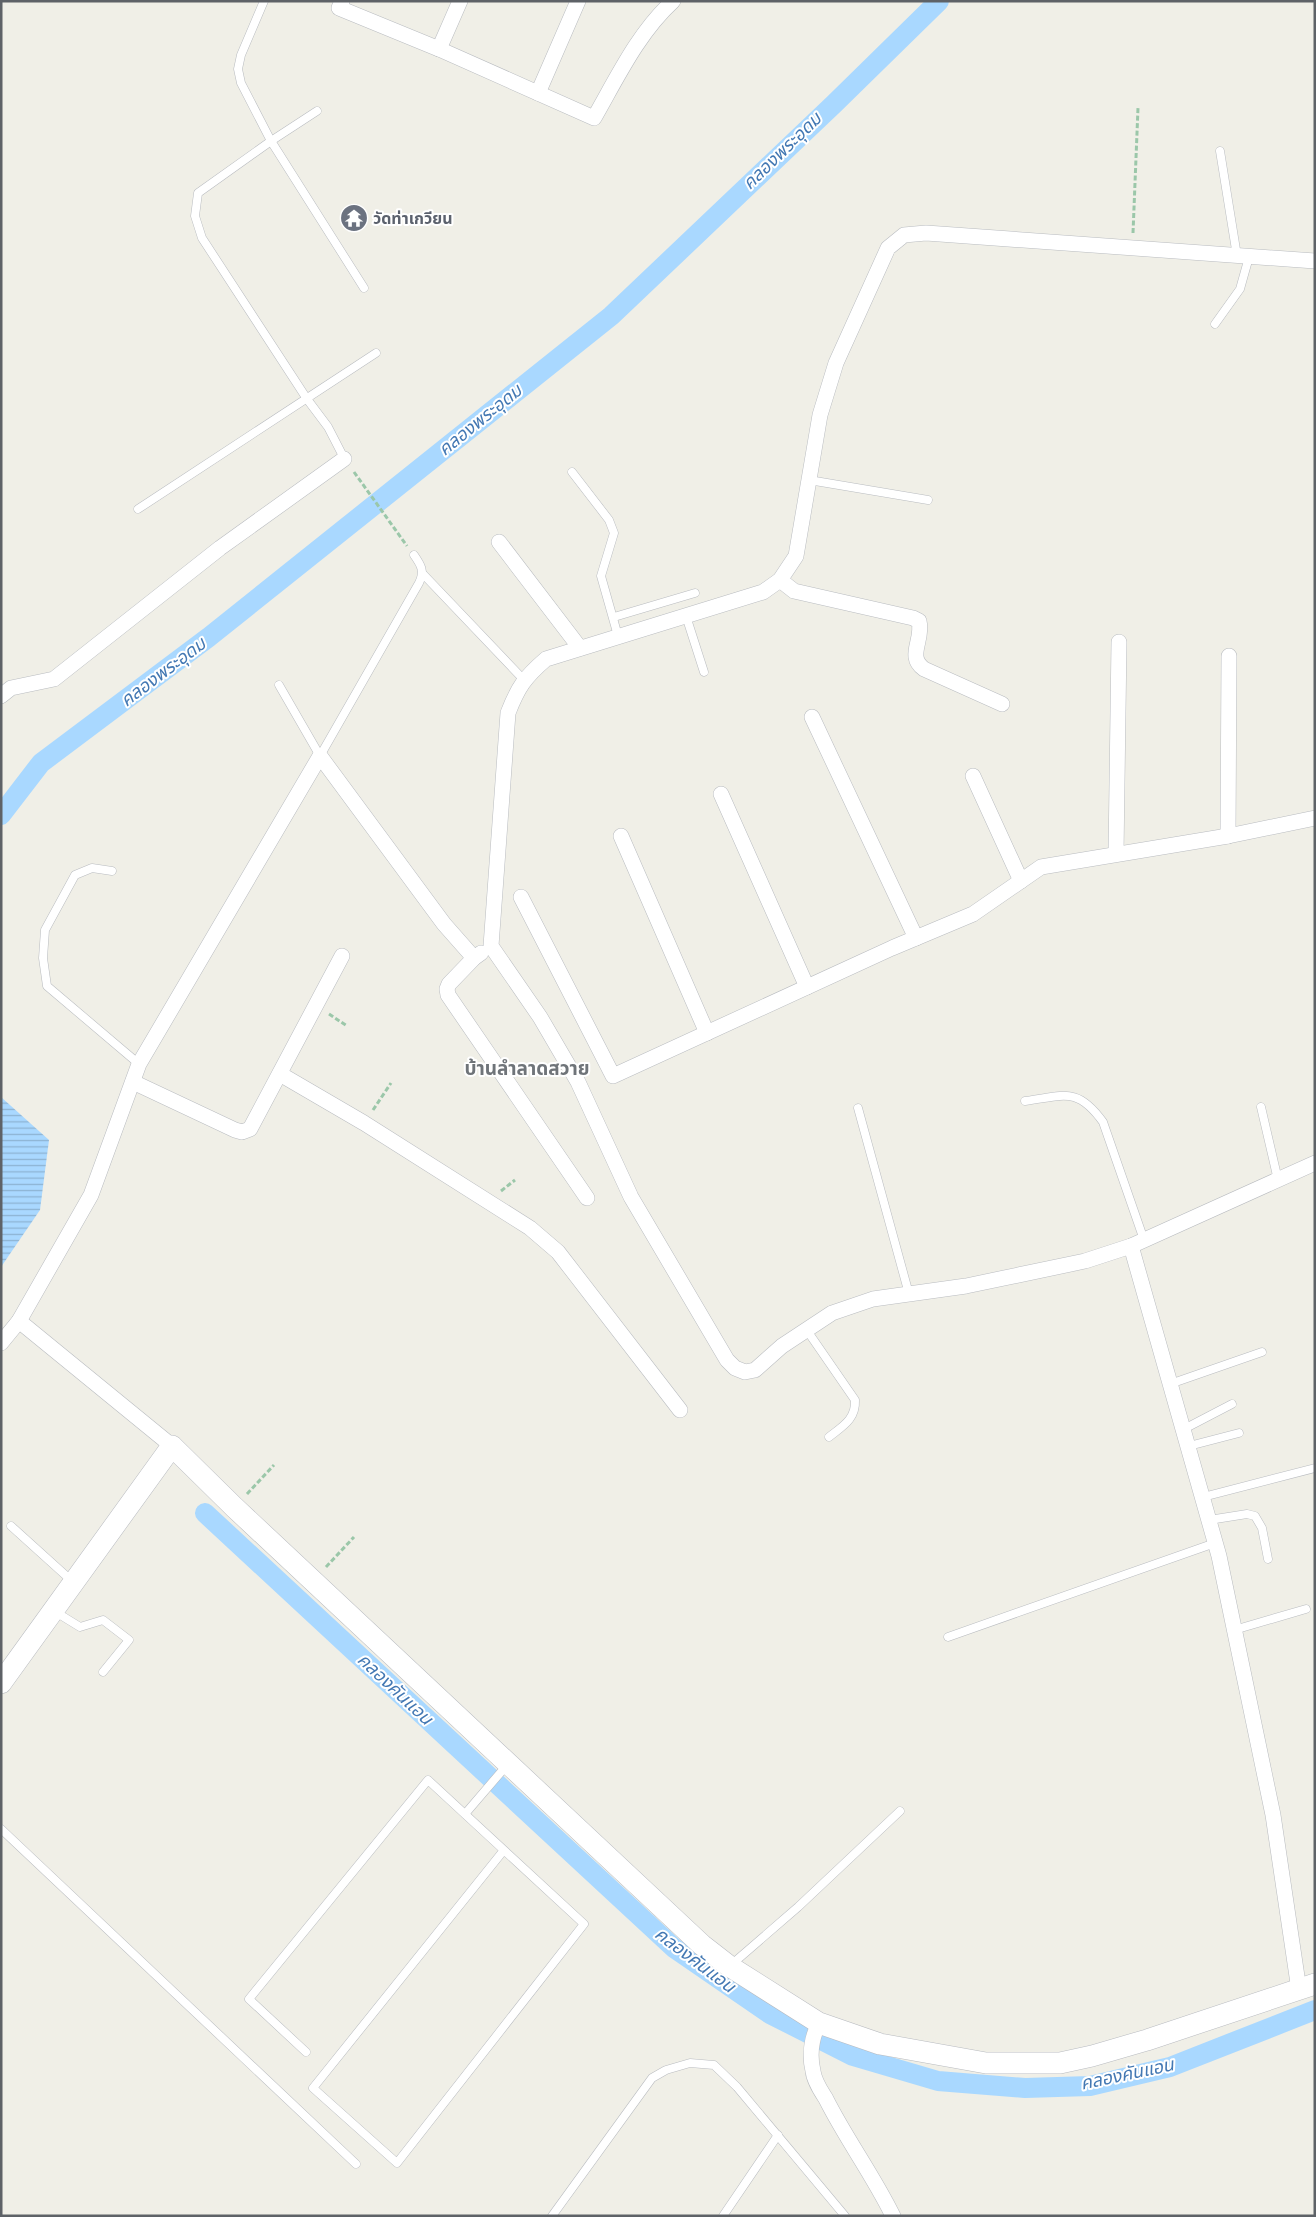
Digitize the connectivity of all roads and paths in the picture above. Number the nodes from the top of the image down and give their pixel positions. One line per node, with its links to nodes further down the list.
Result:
1 (264, 1): 10 (lane)
2 (342, 1): 6 (street)
3 (460, 1): 6 (street)
4 (578, 1): 7 (street)
5 (673, 1): 7 (street)
6 (439, 49): 7 (street)
7 (538, 93)
8 (1138, 108): 12 (path)
9 (317, 111): 10 (lane)
10 (271, 141): 15 (lane); 18 (lane)
11 (1220, 151): 13 (lane)
12 (1132, 248): 13 (street); 21 (street)
13 (1243, 256): 14 (street); 16 (lane)
14 (1315, 261)
15 (364, 288)
16 (1215, 324)
17 (376, 353): 18 (lane)
18 (307, 399): 19 (lane); 23 (lane)
19 (346, 461): 25 (path); 38 (street)
20 (572, 472): 30 (lane)
21 (809, 480): 22 (lane); 27 (street)
22 (928, 500)
23 (138, 509)
24 (499, 542): 33 (street)
25 (414, 555): 26 (lane)
26 (423, 574): 36 (lane); 41 (lane)
27 (780, 580): 29 (street); 39 (street)
28 (695, 592): 30 (lane)
29 (686, 616): 31 (street); 35 (lane)
30 (614, 618): 31 (lane)
31 (618, 636): 33 (street)
32 (1119, 642): 47 (street)
33 (580, 648): 36 (street)
34 (1229, 656): 46 (street)
35 (704, 672)
36 (524, 680): 52 (street)
37 (279, 685): 41 (lane)
38 (1, 696)
39 (1002, 704)
40 (812, 718): 51 (street)
41 (320, 756): 54 (street); 57 (street)
42 (973, 776): 49 (street)
43 (721, 794): 55 (street)
44 (1315, 818): 46 (street)
45 (621, 836): 56 (street)
46 (1228, 836): 47 (street)
47 (1116, 854): 49 (street)
48 (112, 871): 57 (lane)
49 (1021, 881): 51 (street)
50 (521, 897): 56 (street)
51 (916, 938): 55 (street)
52 (491, 946): 54 (street); 71 (street)
53 (342, 956): 58 (street)
54 (474, 958): 67 (street)
55 (807, 987): 56 (street)
56 (707, 1033)
57 (138, 1064): 59 (street)
58 (280, 1074): 59 (street); 64 (street)
59 (133, 1082): 70 (street)
60 (391, 1083): 64 (path)
61 (1025, 1102): 68 (lane)
62 (858, 1108): 69 (lane)
63 (1261, 1108): 66 (lane)
64 (364, 1123): 76 (street)
65 (1315, 1163): 66 (street)
66 (1278, 1180): 68 (street)
67 (587, 1198)
68 (1137, 1243): 69 (street); 74 (street)
69 (909, 1294): 71 (street)
70 (19, 1321): 72 (street); 80 (street)
71 (806, 1329): 79 (lane)
72 (1, 1343)
73 (1262, 1352): 74 (lane)
74 (1170, 1384): 77 (street)
75 (1232, 1404): 77 (lane)
76 (680, 1410)
77 (1184, 1429): 81 (street)
78 (1238, 1433): 81 (lane)
79 (829, 1437)
80 (172, 1446): 85 (street); 92 (street)
81 (1188, 1446): 84 (street)
82 (274, 1465): 85 (path)
83 (1315, 1468): 84 (lane)
84 (1203, 1497): 86 (street)
85 (234, 1507): 91 (street)
86 (1209, 1520): 89 (street); 90 (lane)
87 (11, 1526): 92 (lane)
88 (354, 1537): 91 (path)
89 (1215, 1542): 95 (street); 96 (lane)
90 (1268, 1559)
91 (314, 1581): 99 (street)
92 (75, 1583): 94 (street)
93 (1306, 1610): 95 (lane)
94 (54, 1612): 97 (lane); 98 (street)
95 (1234, 1630): 105 (street)
96 (948, 1637)
97 (102, 1672)
98 (1, 1683)
99 (508, 1764): 101 (lane); 104 (street)
100 (900, 1811): 104 (lane)
101 (465, 1813): 103 (lane); 107 (lane)
102 (1, 1829): 109 (lane)
103 (504, 1850): 103 (lane)
104 (729, 1966): 106 (street)
105 (1307, 1987): 106 (street)
106 (816, 2029): 113 (street)
107 (306, 2052)
108 (778, 2135): 110 (lane); 111 (lane); 112 (lane)
109 (356, 2164)
110 (552, 2216)
111 (723, 2216)
112 (845, 2216)
113 (894, 2216)

